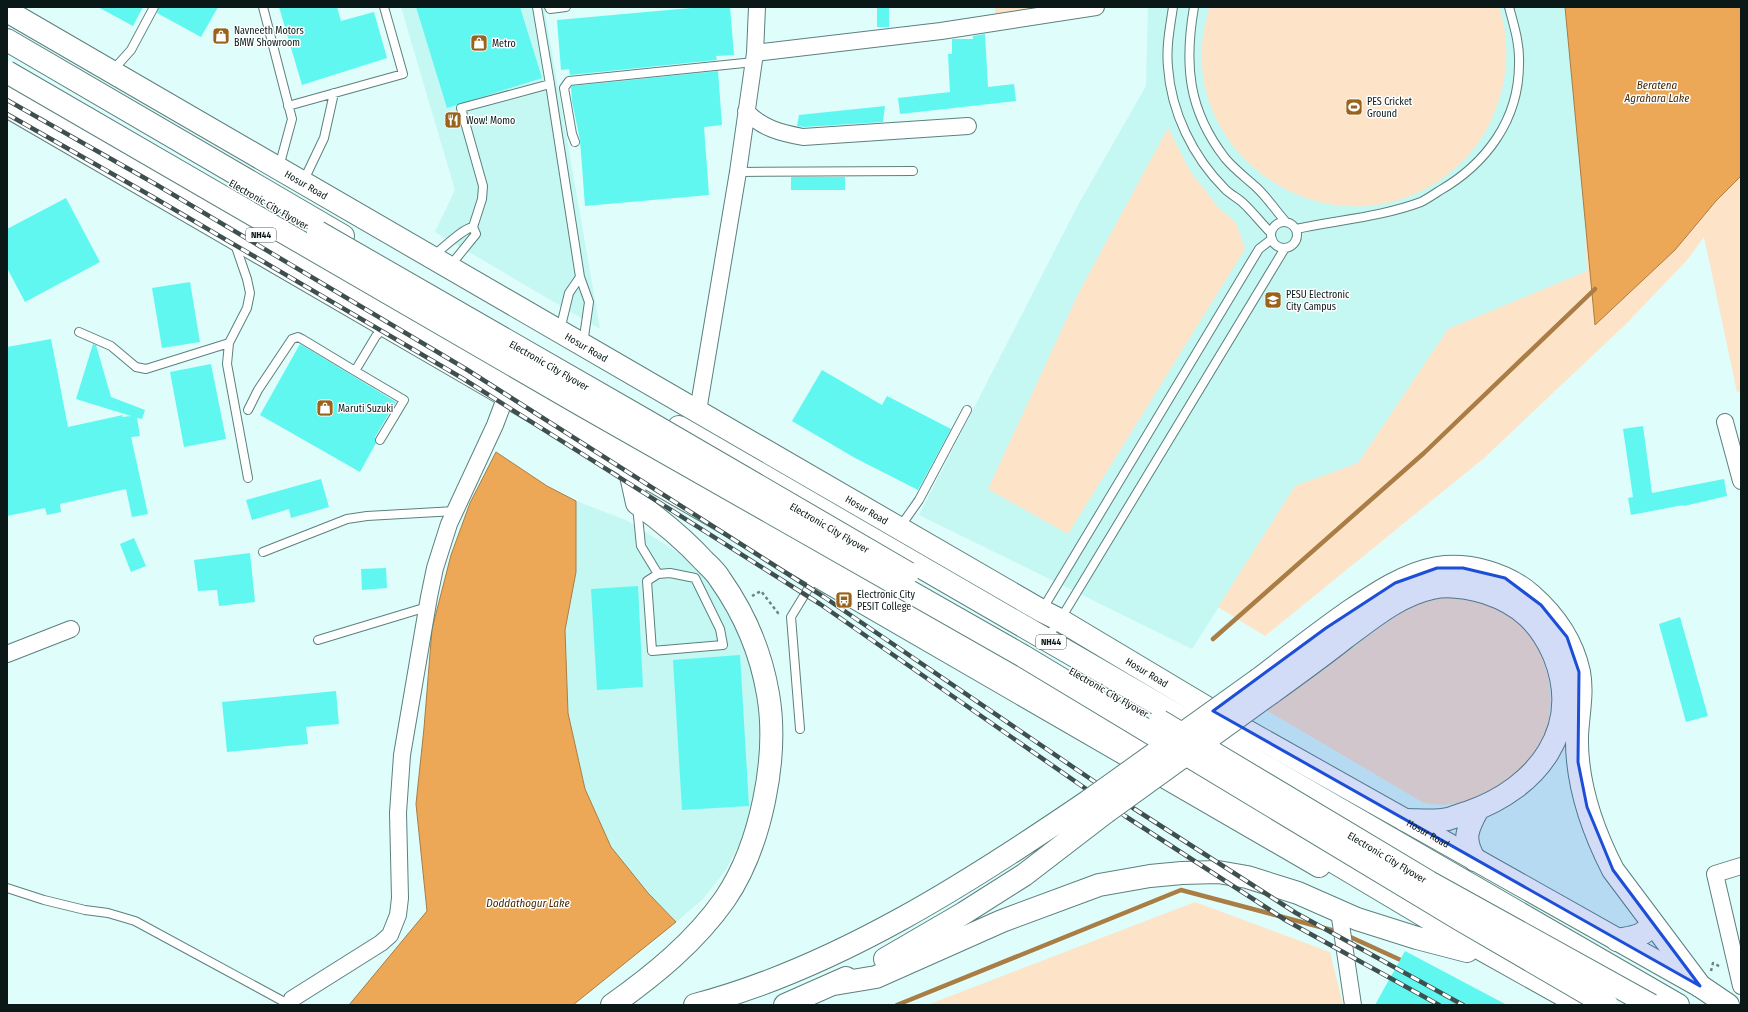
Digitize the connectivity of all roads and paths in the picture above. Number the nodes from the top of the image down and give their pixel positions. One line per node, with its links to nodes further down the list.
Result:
1 (154, 7): 16 (lane)
2 (263, 7): 21 (lane)
3 (384, 7): 20 (lane)
4 (537, 7): 18 (lane)
5 (549, 7): 6 (lane)
6 (566, 7)
7 (758, 7): 15 (street)
8 (1096, 7): 15 (street)
9 (1173, 7): 33 (lane)
10 (1194, 7): 30 (lane)
11 (1509, 7): 32 (lane)
12 (7, 11): 16 (main road, Hosur Road)
13 (7, 40): 63 (main road, Hosur Road / NH44)
14 (7, 54): 91 (main road, Electronic City Flyover, bridge)
15 (755, 58): 23 (street); 25 (lane)
16 (112, 71): 26 (main road, Hosur Road)
17 (7, 72): 90 (main road, Electronic City Flyover, bridge)
18 (550, 84): 31 (lane); 37 (lane)
19 (7, 88): 50 (main road, NH44)
20 (334, 93): 21 (lane); 29 (lane)
21 (288, 106): 26 (lane)
22 (9, 109): 34 (main road)
23 (746, 111): 24 (street); 28 (street)
24 (968, 126)
25 (575, 142)
26 (282, 158): 29 (main road, Hosur Road)
27 (914, 171): 28 (lane)
28 (738, 172): 47 (street)
29 (303, 182): 36 (main road, Hosur Road)
30 (1286, 222): 32 (lane); 33 (lane)
31 (473, 227): 36 (lane); 36 (lane)
32 (1296, 229): 35 (lane)
33 (1272, 236): 35 (lane); 63 (lane)
34 (238, 240): 38 (main road); 41 (lane)
35 (1285, 248): 63 (lane)
36 (441, 262): 39 (main road, Hosur Road)
37 (580, 278): 39 (lane); 42 (lane)
38 (386, 326): 43 (lane); 44 (main road)
39 (559, 330): 42 (main road, Hosur Road)
40 (79, 332): 41 (lane)
41 (229, 343): 52 (lane)
42 (583, 344): 47 (main road, Hosur Road)
43 (355, 371): 45 (lane); 49 (lane)
44 (506, 396): 51 (main road); 55 (street)
45 (248, 410)
46 (967, 410): 56 (lane)
47 (698, 411): 56 (main road, Hosur Road)
48 (1725, 422): 53 (street)
49 (380, 440)
50 (624, 444): 51 (main road); 89 (main road, NH44)
51 (629, 467): 54 (main road); 59 (main road)
52 (248, 478)
53 (1741, 481)
54 (637, 504): 58 (lane); 84 (main road)
55 (455, 511): 57 (lane); 61 (street)
56 (900, 528): 63 (main road, Hosur Road)
57 (263, 552)
58 (658, 574): 58 (lane)
59 (816, 576): 62 (lane); 79 (main road)
60 (750, 597): 62 (path)
61 (427, 607): 65 (lane); 83 (street)
62 (792, 617): 68 (lane)
63 (1041, 623): 71 (main road, Hosur Road); 92 (main road, Hosur Road / NH44)
64 (71, 629): 66 (street)
65 (318, 640)
66 (7, 654)
67 (1265, 686): 69 (main road, bridge); 70 (main road); 76 (main road)
68 (800, 729)
69 (1098, 806): 80 (main road); 85 (main road)
70 (1478, 808): 71 (main road); 72 (main road)
71 (1405, 820): 72 (main road, Hosur Road)
72 (1475, 860): 77 (main road, Hosur Road)
73 (1741, 866): 78 (street)
74 (7, 888): 83 (lane)
75 (1339, 911): 79 (main road); 80 (main road); 87 (street)
76 (1652, 923): 77 (main road); 81 (main road)
77 (1617, 940): 81 (main road, Hosur Road)
78 (1736, 944): 82 (street)
79 (1467, 951): 88 (main road)
80 (834, 984): 86 (main road)
81 (1700, 986): 93 (main road, Hosur Road)
82 (1741, 986)
83 (290, 1005)
84 (612, 1005)
85 (695, 1005)
86 (785, 1005)
87 (1353, 1005)
88 (1559, 1005)
89 (1581, 1005)
90 (1607, 1005)
91 (1651, 1005)
92 (1678, 1005)
93 (1728, 1005)

